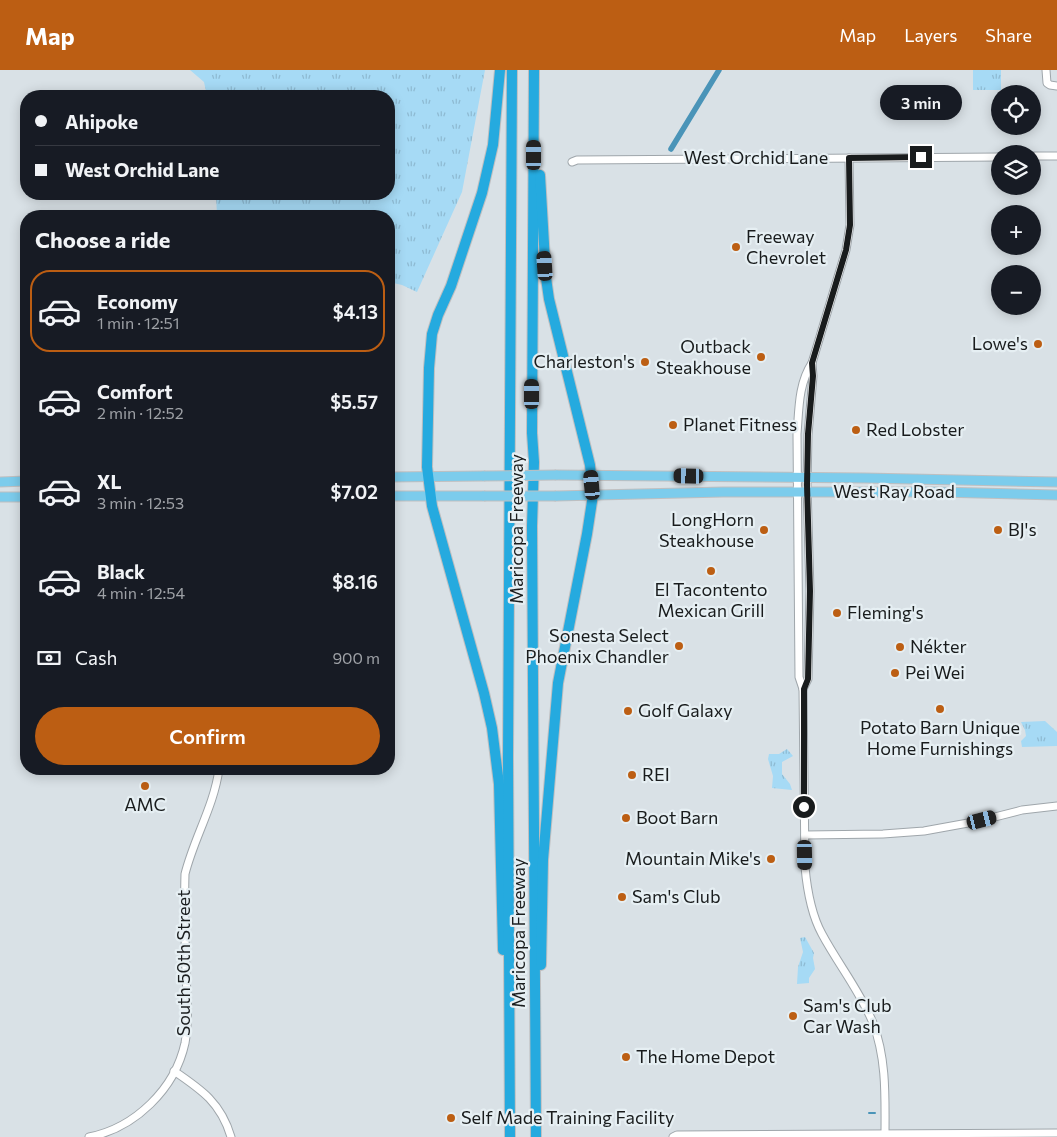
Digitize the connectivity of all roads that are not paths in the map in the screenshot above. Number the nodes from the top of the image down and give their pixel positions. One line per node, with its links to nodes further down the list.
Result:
1 (500, 70): 13 (highway)
2 (512, 70): 32 (highway, Maricopa Freeway)
3 (534, 70): 12 (highway); 33 (highway, Maricopa Freeway)
4 (1046, 70): 5 (street)
5 (1057, 86)
6 (1041, 156): 7 (street)
7 (1057, 156)
8 (991, 157): 9 (street, West Orchid Lane)
9 (849, 158): 10 (street, West Orchid Lane); 11 (street)
10 (572, 162)
11 (812, 363): 15 (street); 16 (street)
12 (591, 475): 13 (main road, West Ray Road, bridge); 15 (main road, West Ray Road); 23 (highway)
13 (427, 476): 14 (main road, West Ray Road); 25 (highway)
14 (395, 477)
15 (796, 478): 16 (main road, West Ray Road); 20 (street)
16 (807, 478): 19 (main road, West Ray Road); 21 (street)
17 (20, 481): 18 (main road)
18 (0, 482)
19 (1057, 482)
20 (796, 492): 21 (main road, West Ray Road); 23 (main road, West Ray Road); 28 (street)
21 (807, 492): 22 (main road, West Ray Road); 28 (street)
22 (1057, 494)
23 (593, 495): 25 (main road, West Ray Road, bridge); 33 (highway)
24 (395, 496): 25 (main road, West Ray Road)
25 (430, 496): 32 (highway)
26 (0, 497): 27 (main road)
27 (20, 497)
28 (804, 689): 31 (street)
29 (218, 775): 34 (street, South 50th Street)
30 (1057, 806): 31 (street)
31 (805, 835): 36 (street)
32 (510, 1026): 39 (highway, Maricopa Freeway)
33 (535, 1026): 40 (highway, Maricopa Freeway)
34 (174, 1071): 37 (street, South 50th Street); 38 (street)
35 (1057, 1133): 36 (street)
36 (885, 1135): 41 (street)
37 (89, 1137)
38 (231, 1137)
39 (510, 1137)
40 (536, 1137)
41 (673, 1137)

